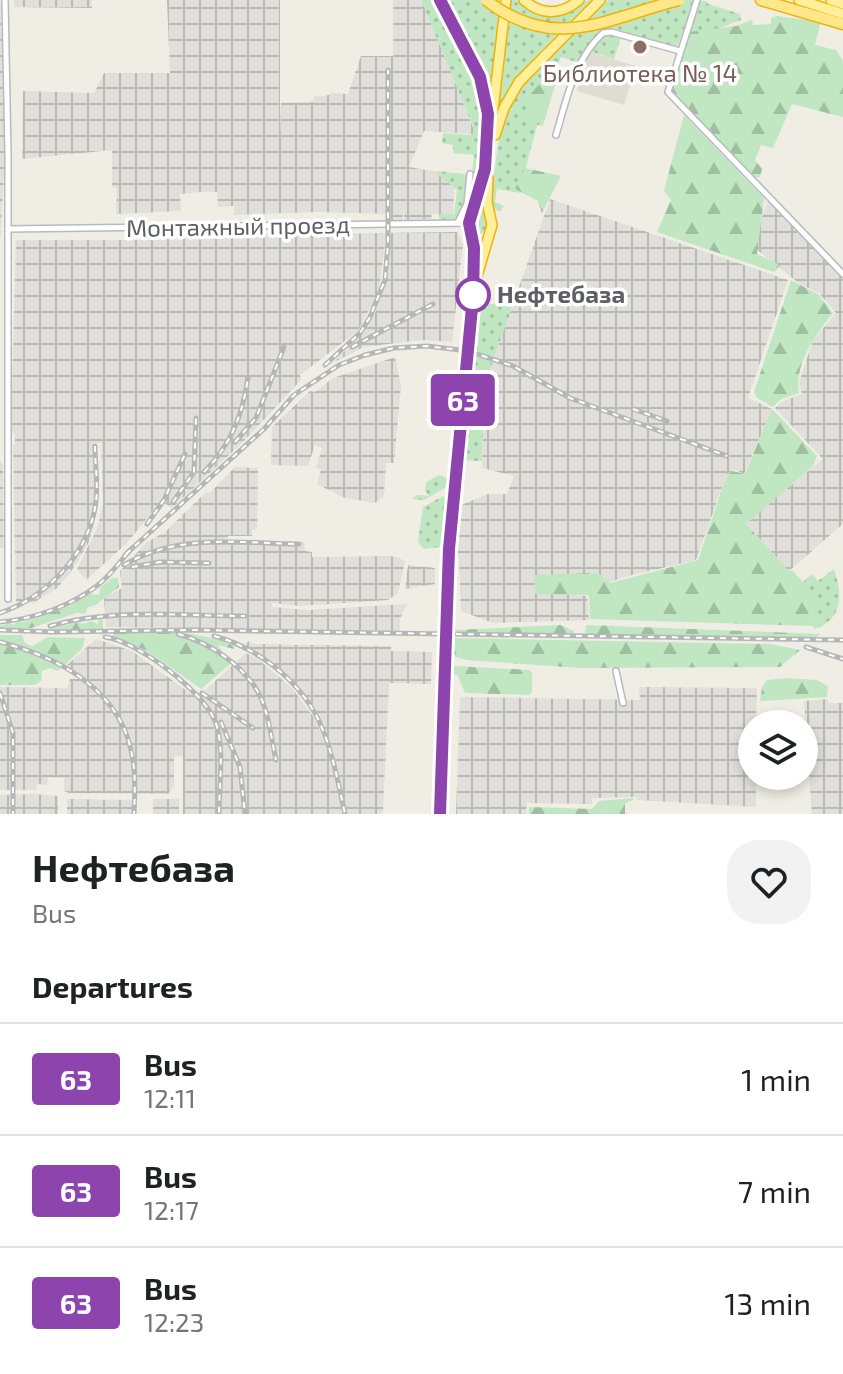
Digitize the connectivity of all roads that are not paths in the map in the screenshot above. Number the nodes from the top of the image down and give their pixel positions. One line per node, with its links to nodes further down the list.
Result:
1 (5, 0): 23 (street)
2 (440, 0): 19 (highway)
3 (486, 0): 8 (highway, bridge)
4 (507, 0): 19 (highway)
5 (524, 0): 6 (highway)
6 (579, 0)
7 (600, 0): 19 (highway)
8 (679, 0)
9 (697, 0): 16 (street)
10 (761, 0): 15 (highway)
11 (799, 0): 14 (highway)
12 (831, 0): 13 (highway)
13 (843, 4)
14 (843, 14)
15 (843, 24)
16 (680, 51): 17 (street); 25 (street)
17 (556, 135)
18 (470, 174): 21 (street)
19 (486, 174): 20 (highway); 22 (highway)
20 (491, 216): 22 (highway); 24 (highway)
21 (458, 222): 22 (street, Монтажный проезд); 23 (street, Монтажный проезд)
22 (469, 223): 24 (highway); 26 (highway)
23 (8, 229): 27 (street)
24 (491, 230): 26 (highway)
25 (843, 274)
26 (473, 297): 30 (highway)
27 (8, 599)
28 (616, 671): 29 (street)
29 (623, 703)
30 (440, 814)

